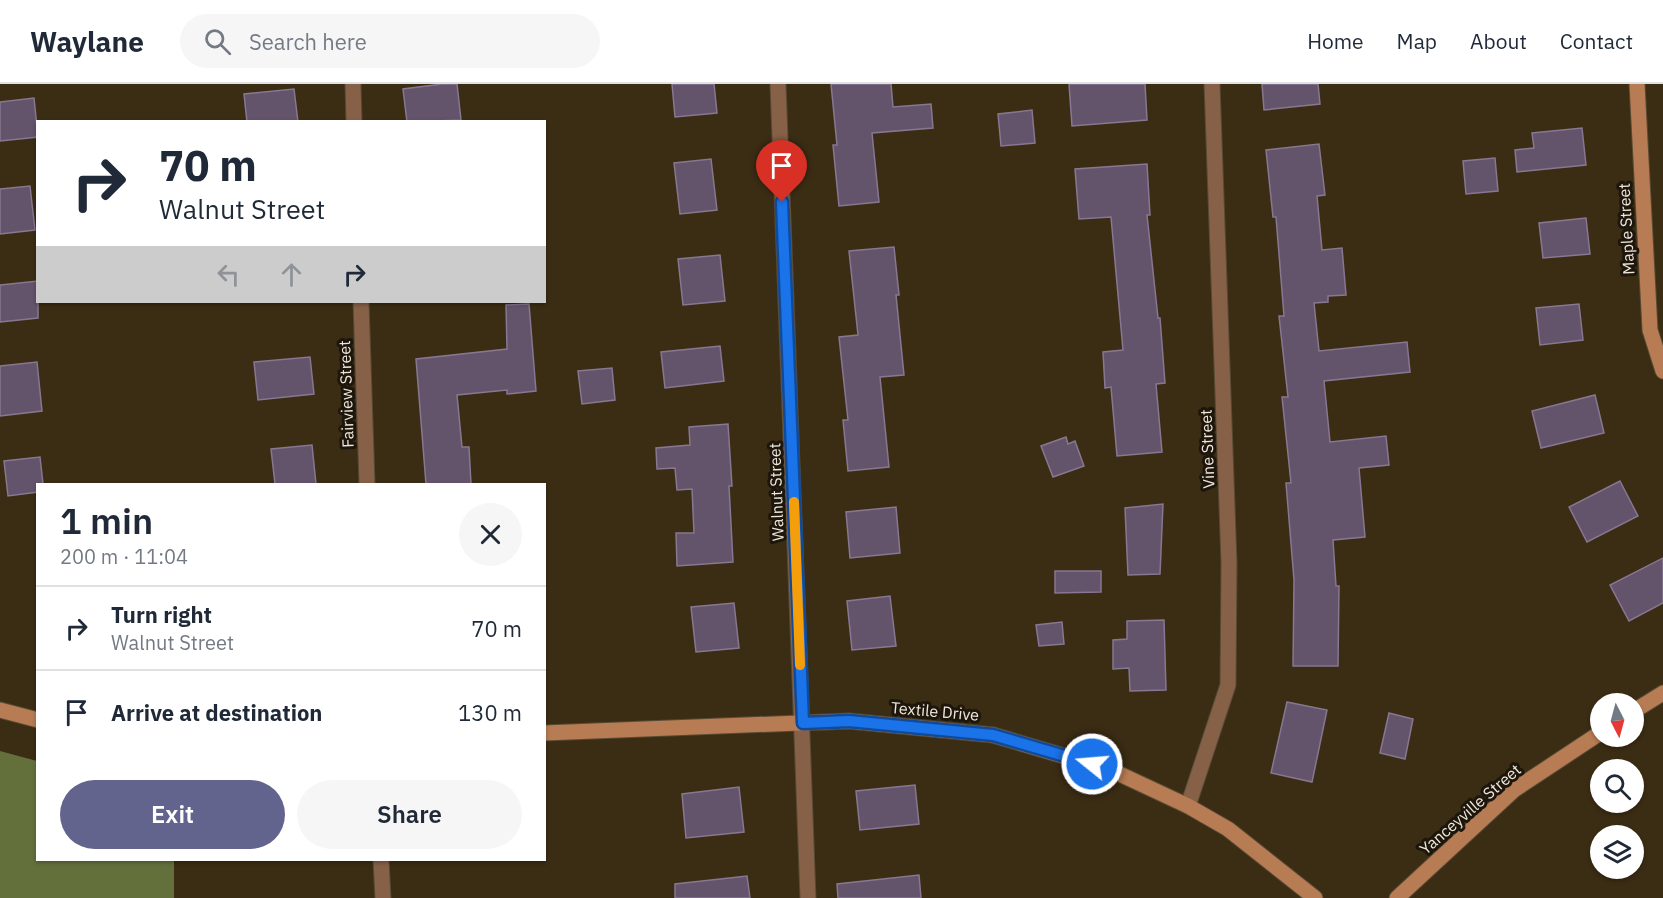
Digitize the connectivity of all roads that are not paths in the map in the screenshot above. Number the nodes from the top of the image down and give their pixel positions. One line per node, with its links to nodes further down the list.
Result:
1 (353, 84): 5 (street)
2 (778, 84): 13 (street, Walnut Street)
3 (1212, 84): 16 (street, Vine Street)
4 (1637, 84): 7 (street, Maple Street)
5 (354, 120)
6 (361, 303): 8 (street, Fairview Street)
7 (1663, 371)
8 (367, 483)
9 (1663, 693): 10 (street)
10 (1644, 705)
11 (0, 710): 12 (street)
12 (36, 719)
13 (803, 723): 14 (street, Textile Drive); 16 (street, Textile Drive); 19 (street, Walnut Street)
14 (546, 733)
15 (1590, 740): 21 (street, Yanceyville Street)
16 (1188, 806): 20 (street, Textile Drive)
17 (381, 861): 18 (street)
18 (383, 898)
19 (808, 898)
20 (1315, 898)
21 (1397, 898)

